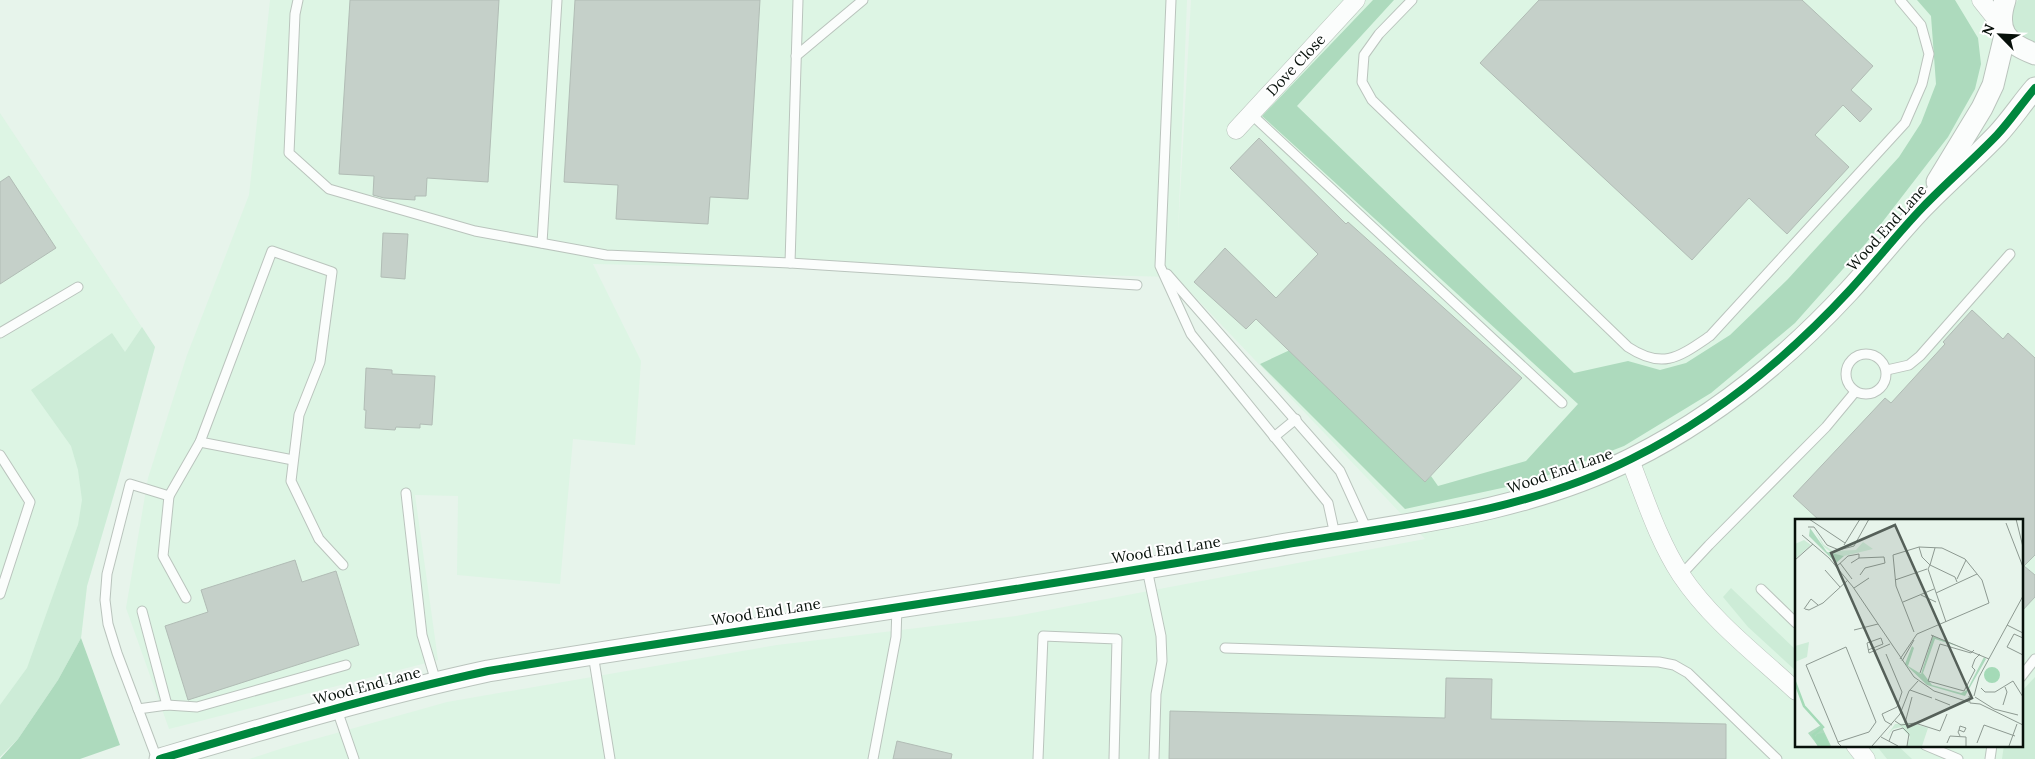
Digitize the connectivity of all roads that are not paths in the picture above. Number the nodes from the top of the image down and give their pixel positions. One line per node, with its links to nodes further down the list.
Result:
1 (298, 0): 20 (lane)
2 (557, 0): 20 (lane)
3 (798, 0): 13 (lane)
4 (863, 0): 13 (lane)
5 (1171, 0): 23 (lane)
6 (1356, 0): 16 (street, Dove Close)
7 (1412, 0): 8 (lane)
8 (1900, 0)
9 (1981, 0): 11 (street)
10 (2005, 0): 11 (street, Wood End Lane)
11 (2003, 30): 12 (street); 19 (street, Wood End Lane)
12 (2035, 54)
13 (796, 56): 22 (lane)
14 (2035, 88): 18 (street, Wood End Lane)
15 (2035, 104): 18 (street)
16 (1251, 114): 17 (street, Dove Close); 29 (lane)
17 (1236, 130)
18 (1999, 133): 19 (street, Wood End Lane)
19 (1921, 208): 35 (street, Wood End Lane)
20 (542, 243): 22 (lane)
21 (2010, 254): 27 (lane)
22 (790, 262): 24 (lane)
23 (1160, 266): 30 (lane); 31 (lane)
24 (1137, 285)
25 (78, 287): 26 (lane)
26 (0, 333)
27 (1886, 370): 28 (lane); 28 (lane)
28 (1855, 392): 42 (lane)
29 (1562, 403)
30 (1296, 419): 31 (lane); 38 (lane)
31 (1274, 437): 39 (lane)
32 (200, 442): 34 (lane); 34 (lane); 37 (lane)
33 (0, 456): 44 (lane)
34 (294, 460): 40 (lane)
35 (1630, 460): 38 (street, Wood End Lane); 42 (street)
36 (406, 493): 54 (lane)
37 (169, 496): 45 (lane); 58 (lane)
38 (1363, 524): 39 (street, Wood End Lane)
39 (1335, 535): 41 (street, Wood End Lane)
40 (343, 565)
41 (1147, 568): 46 (street, Wood End Lane); 68 (lane)
42 (1681, 576): 55 (street)
43 (1761, 589): 48 (lane)
44 (0, 594)
45 (186, 598)
46 (897, 606): 50 (street, Wood End Lane); 65 (lane)
47 (142, 611): 56 (lane)
48 (1795, 622)
49 (1225, 648): 69 (lane)
50 (593, 654): 54 (street, Wood End Lane); 64 (lane)
51 (2035, 659): 53 (lane)
52 (346, 665): 56 (lane)
53 (2022, 676)
54 (436, 682): 57 (street, Wood End Lane)
55 (1795, 689)
56 (167, 705): 58 (lane)
57 (336, 707): 62 (street, Wood End Lane); 63 (lane)
58 (138, 709): 62 (lane)
59 (1856, 746): 70 (street)
60 (1928, 746): 71 (lane)
61 (1992, 746): 72 (lane)
62 (159, 759)
63 (354, 759)
64 (610, 759)
65 (873, 759)
66 (1038, 759): 67 (lane)
67 (1114, 759)
68 (1154, 759)
69 (1777, 759)
70 (1866, 759)
71 (1958, 759)
72 (1990, 759)

